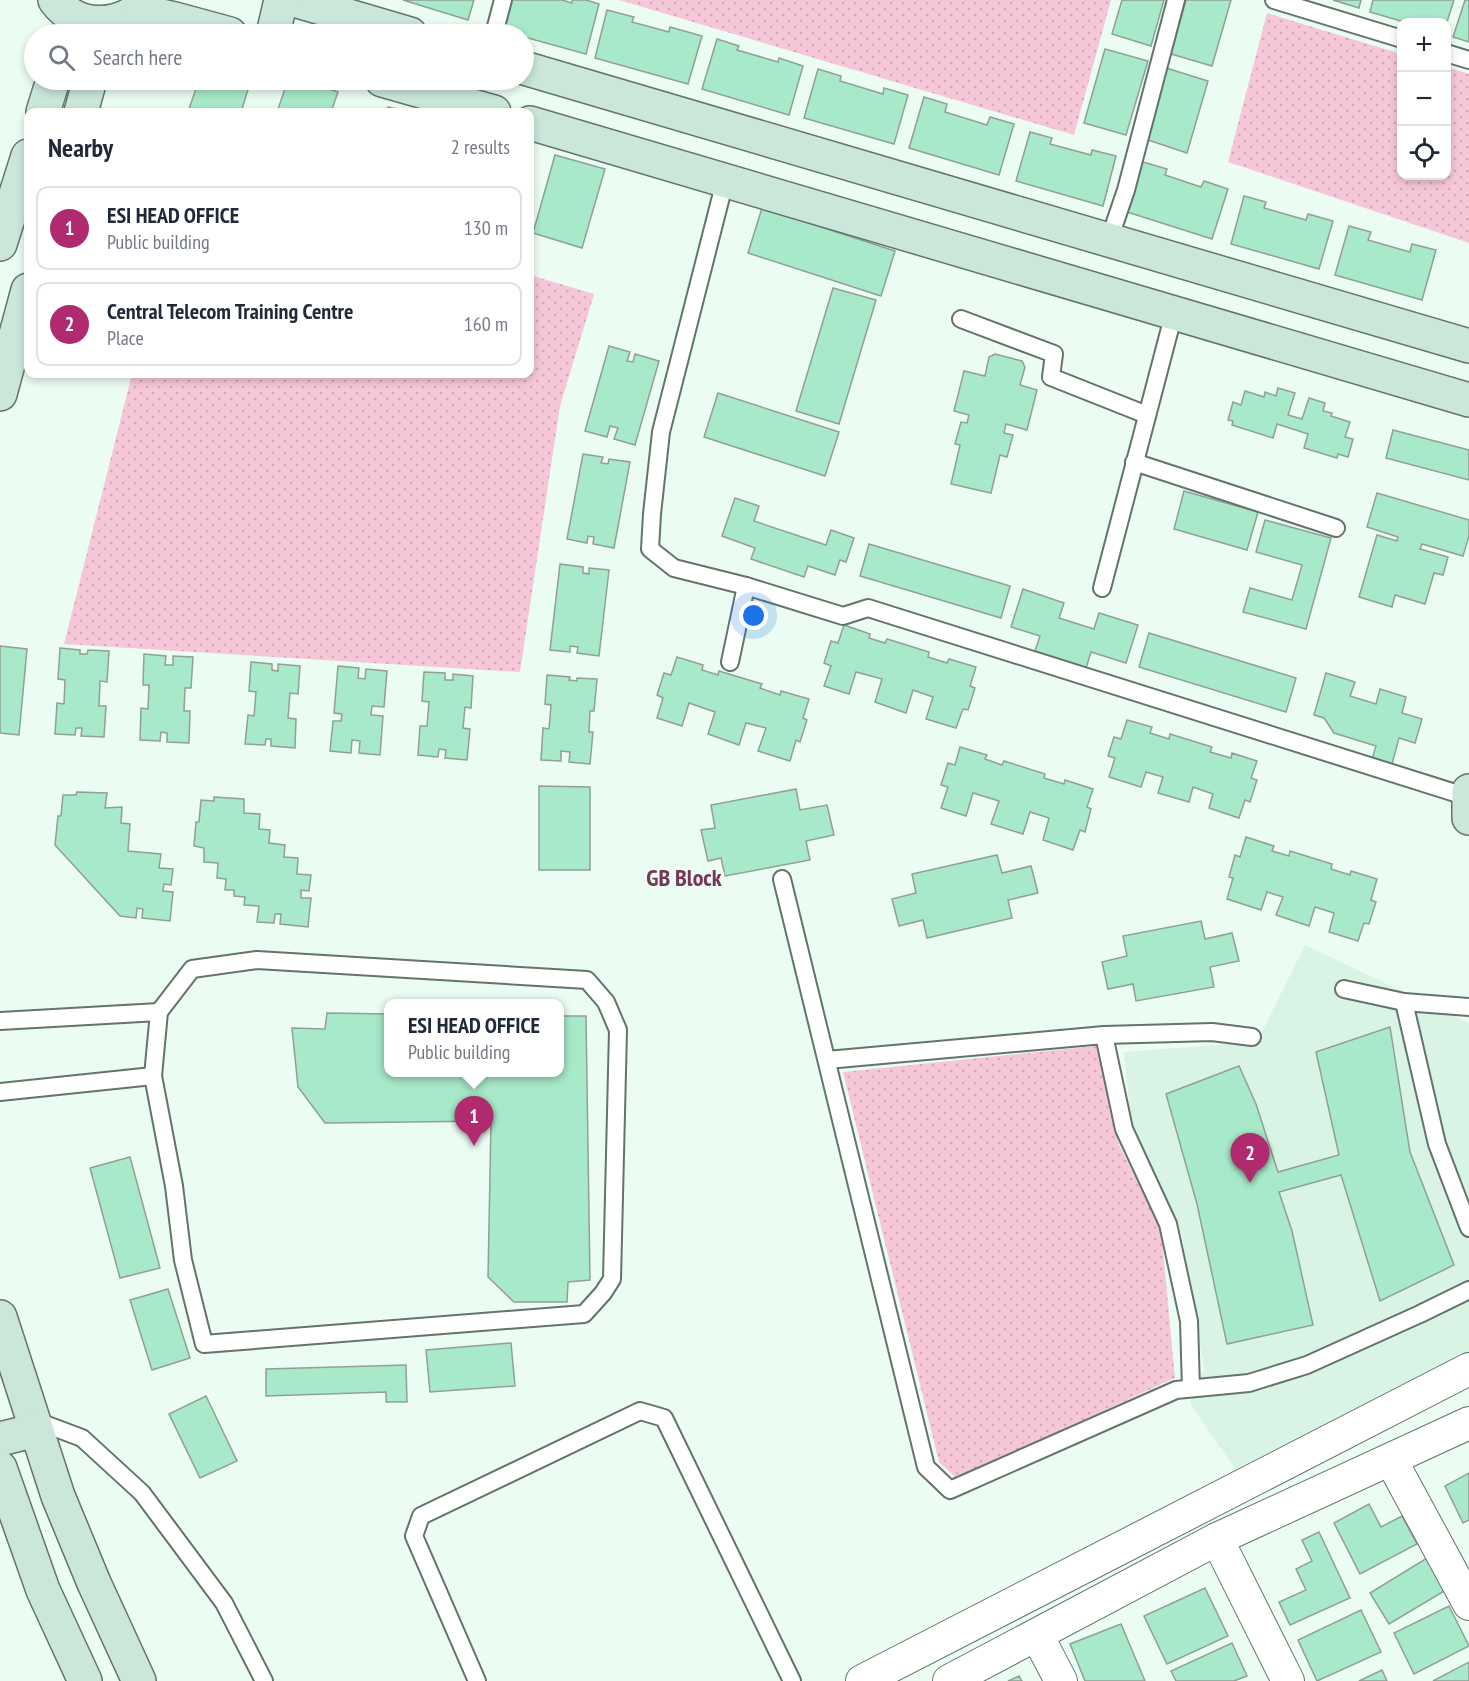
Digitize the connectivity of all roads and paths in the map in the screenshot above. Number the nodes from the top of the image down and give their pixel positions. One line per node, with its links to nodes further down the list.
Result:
1 (281, 0): 9 (street)
2 (294, 0): 10 (street)
3 (503, 0): 11 (lane)
4 (1176, 0): 27 (lane)
5 (1274, 0): 12 (lane)
6 (64, 16): 7 (street)
7 (125, 17): 8 (street)
8 (193, 24)
9 (275, 24)
10 (376, 24)
11 (497, 24)
12 (1397, 38)
13 (1451, 55): 14 (lane)
14 (1469, 60)
15 (534, 71): 23 (street)
16 (50, 90): 19 (street)
17 (87, 90): 20 (street)
18 (417, 90): 21 (street)
19 (43, 108)
20 (82, 108)
21 (480, 108)
22 (534, 124): 25 (street)
23 (718, 125): 25 (street); 27 (street)
24 (24, 162): 26 (street)
25 (715, 178): 30 (street); 38 (lane)
26 (9, 186): 28 (street)
27 (1109, 240): 32 (street)
28 (0, 244)
29 (24, 305): 33 (street)
30 (1174, 313): 34 (street); 35 (lane)
31 (961, 319): 35 (lane)
32 (1469, 346)
33 (0, 394)
34 (1469, 399)
35 (1147, 415): 36 (lane)
36 (1134, 462): 37 (lane); 39 (lane)
37 (1336, 528)
38 (746, 586): 40 (lane); 41 (lane)
39 (1102, 588)
40 (730, 662)
41 (1469, 802)
42 (782, 879): 50 (lane)
43 (1344, 989): 44 (lane)
44 (1404, 1002): 45 (lane); 53 (lane)
45 (1469, 1007)
46 (159, 1012): 47 (lane); 51 (lane); 51 (lane)
47 (0, 1021)
48 (1104, 1035): 49 (lane); 50 (lane); 57 (lane)
49 (1252, 1037)
50 (826, 1060): 57 (lane)
51 (153, 1076): 52 (lane)
52 (0, 1092)
53 (1469, 1228)
54 (1469, 1290): 57 (lane)
55 (0, 1317): 59 (street)
56 (1469, 1369): 64 (street)
57 (1191, 1388)
58 (1469, 1424): 61 (street)
59 (35, 1425): 60 (street); 70 (street); 71 (lane)
60 (0, 1439)
61 (1391, 1460): 65 (street); 67 (street)
62 (0, 1468): 63 (street)
63 (6, 1509): 69 (street)
64 (1151, 1533): 66 (street); 74 (street)
65 (1217, 1539): 66 (street); 77 (street)
66 (1166, 1566): 68 (street)
67 (1469, 1605)
68 (1037, 1635): 75 (street); 76 (street)
69 (85, 1681)
70 (139, 1681)
71 (264, 1681)
72 (477, 1681): 73 (lane)
73 (792, 1681)
74 (862, 1681)
75 (949, 1681)
76 (1060, 1681)
77 (1288, 1681)

